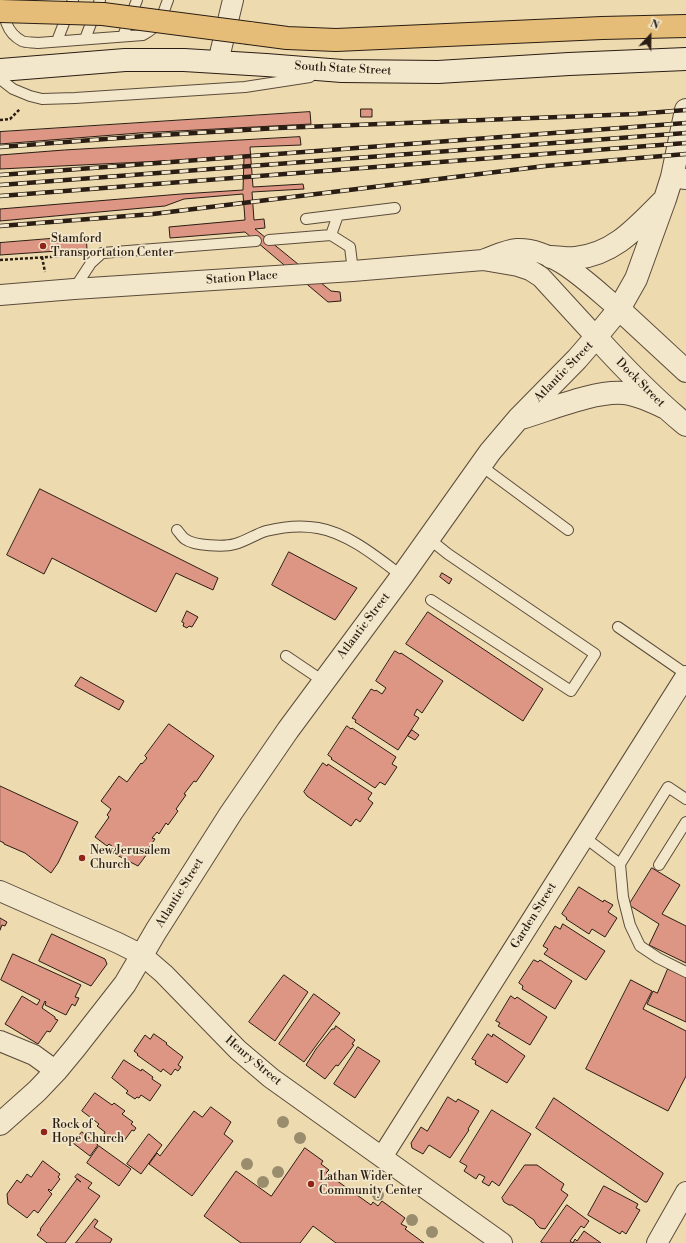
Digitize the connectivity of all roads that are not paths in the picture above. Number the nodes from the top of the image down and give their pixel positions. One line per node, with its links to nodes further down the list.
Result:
1 (7, 0): 11 (lane)
2 (73, 0): 11 (lane)
3 (100, 0): 10 (lane)
4 (137, 0): 9 (lane)
5 (168, 0): 9 (lane)
6 (233, 0): 13 (street)
7 (0, 11): 8 (highway, bridge)
8 (686, 26)
9 (123, 36): 10 (lane)
10 (85, 39): 11 (lane)
11 (57, 41)
12 (686, 59): 15 (street, South State Street)
13 (218, 62): 14 (street, South State Street); 15 (street, South State Street)
14 (0, 70)
15 (342, 71): 16 (lane)
16 (0, 79)
17 (686, 110): 18 (street, Atlantic Street)
18 (679, 178): 19 (street, Atlantic Street)
19 (666, 199): 26 (street); 31 (street, Atlantic Street)
20 (395, 208): 21 (lane)
21 (338, 215): 22 (lane); 23 (lane)
22 (306, 219)
23 (331, 235): 24 (lane); 28 (lane)
24 (269, 240)
25 (256, 241): 29 (lane)
26 (552, 257): 27 (street, Station Place); 31 (street, Station Place)
27 (484, 260): 28 (street, Station Place); 32 (street, Station Place)
28 (353, 271): 29 (street, Station Place)
29 (74, 289): 30 (street, Station Place)
30 (0, 295)
31 (619, 309): 32 (street, Atlantic Street); 33 (street)
32 (596, 337): 34 (street, Dock Street); 35 (street, Atlantic Street)
33 (686, 371)
34 (664, 407): 35 (street); 36 (street, Dock Street)
35 (518, 419): 37 (street, Atlantic Street)
36 (686, 425)
37 (480, 465): 39 (lane); 40 (street, Atlantic Street)
38 (177, 530): 41 (lane)
39 (568, 530)
40 (428, 538): 41 (street, Atlantic Street); 42 (lane)
41 (402, 576): 46 (street, Atlantic Street)
42 (431, 600)
43 (618, 627): 45 (lane)
44 (286, 656): 46 (lane)
45 (686, 675): 49 (street, Garden Street)
46 (323, 681): 53 (street, Atlantic Street)
47 (686, 799): 50 (lane)
48 (686, 822): 51 (lane)
49 (584, 837): 50 (lane); 58 (street, Garden Street)
50 (620, 864): 54 (lane)
51 (659, 865)
52 (0, 891): 53 (street, Henry Street)
53 (142, 955): 56 (street, Atlantic Street); 58 (street, Henry Street)
54 (686, 972)
55 (0, 1041): 56 (street)
56 (56, 1071): 57 (street, Atlantic Street)
57 (0, 1124)
58 (382, 1157): 60 (street, Henry Street)
59 (686, 1192): 61 (street)
60 (502, 1243)
61 (657, 1243)

